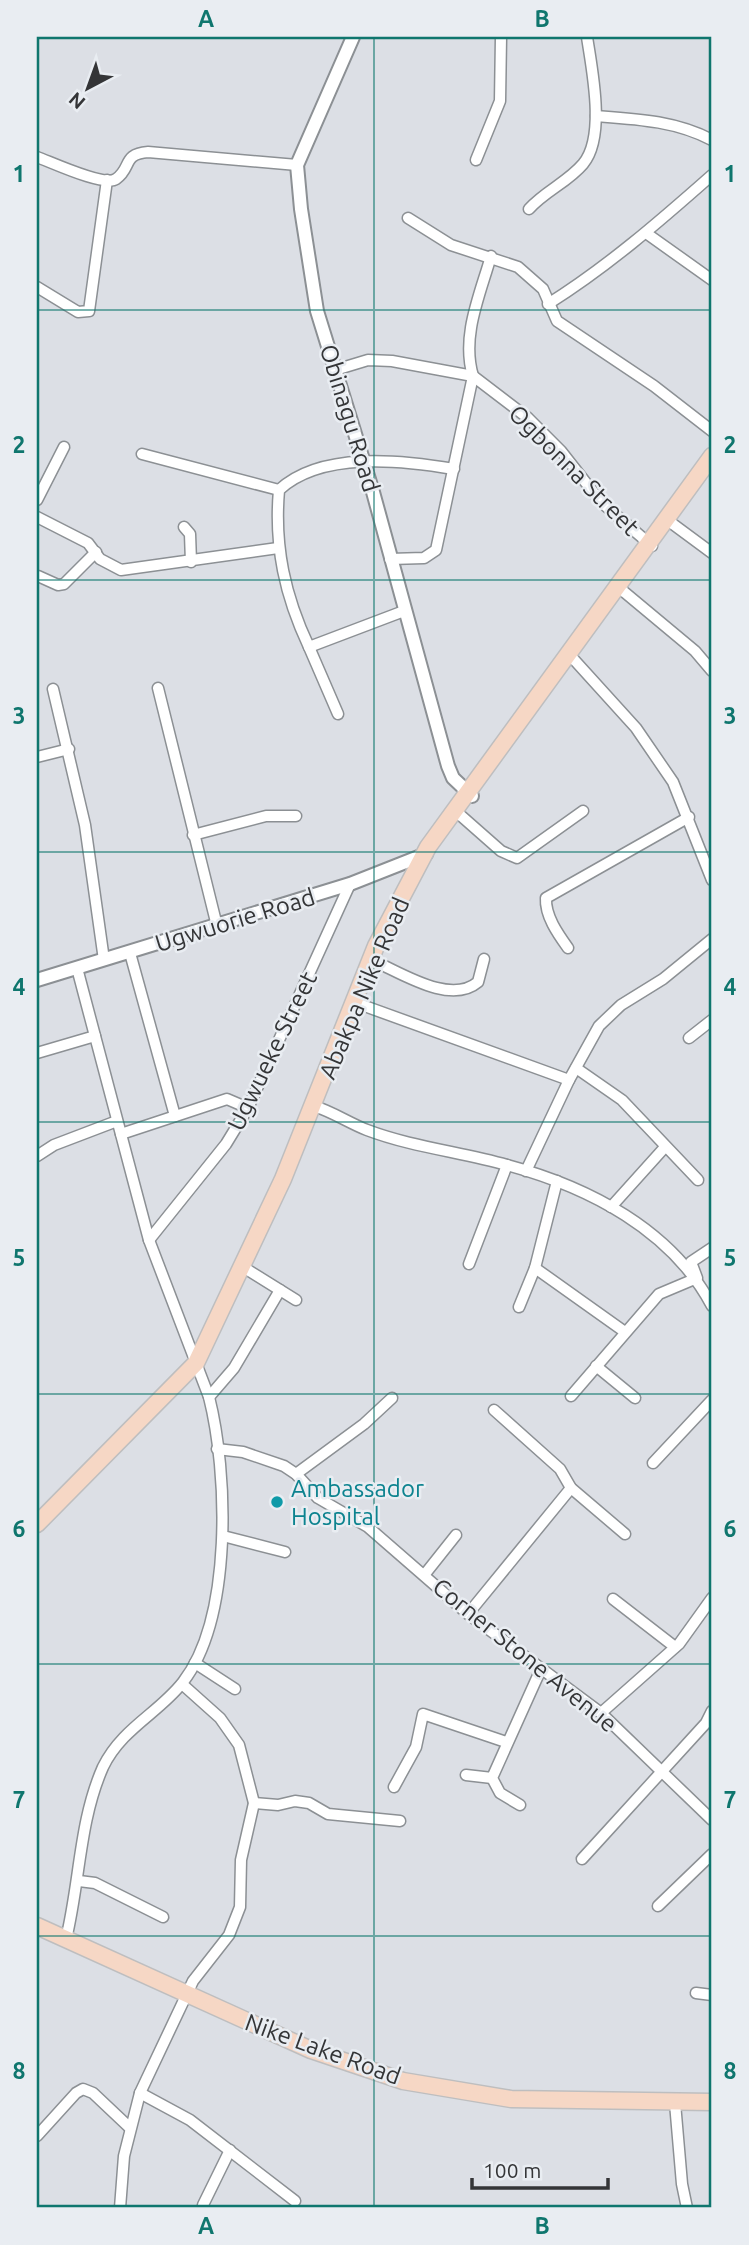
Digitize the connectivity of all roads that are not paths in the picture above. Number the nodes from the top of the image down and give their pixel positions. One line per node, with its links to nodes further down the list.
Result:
1 (350, 37): 8 (street)
2 (501, 37): 7 (street)
3 (587, 37): 4 (street)
4 (596, 116): 5 (street); 11 (street)
5 (712, 140)
6 (37, 157): 10 (street)
7 (476, 160)
8 (297, 165): 10 (street); 18 (street, Obinagu Road)
9 (712, 175): 13 (street)
10 (107, 180): 16 (street)
11 (529, 209)
12 (408, 218): 14 (street)
13 (646, 233): 15 (street); 17 (street)
14 (491, 256): 17 (street); 19 (street)
15 (712, 280)
16 (37, 286)
17 (548, 304): 20 (street)
18 (335, 370): 19 (street, Ogbonna Street); 24 (street, Obinagu Road)
19 (473, 376): 26 (street); 32 (street, Ogbonna Street)
20 (712, 431)
21 (64, 447): 28 (street)
22 (142, 454): 27 (street)
23 (712, 456): 30 (main road, Abakpa Nike Road)
24 (362, 461): 26 (street); 27 (street); 36 (street, Obinagu Road)
25 (712, 466): 30 (main road, Abakpa Nike Road)
26 (454, 469): 36 (street)
27 (279, 490): 33 (street)
28 (37, 500)
29 (37, 517): 34 (street)
30 (668, 521): 32 (main road, Abakpa Nike Road); 35 (street)
31 (184, 527): 37 (street)
32 (651, 545): 39 (main road, Abakpa Nike Road)
33 (278, 548): 37 (street); 41 (street)
34 (96, 552): 37 (street); 38 (street)
35 (712, 553)
36 (390, 559): 40 (street, Obinagu Road)
37 (191, 562)
38 (38, 576)
39 (619, 588): 42 (main road, Abakpa Nike Road); 43 (street)
40 (404, 611): 41 (street); 49 (street, Obinagu Road)
41 (309, 647): 46 (street)
42 (570, 655): 49 (main road, Abakpa Nike Road); 53 (street)
43 (712, 671)
44 (158, 688): 54 (street)
45 (53, 689): 47 (street)
46 (338, 714)
47 (69, 749): 48 (street); 63 (street)
48 (37, 757)
49 (469, 794): 51 (main road, Abakpa Nike Road); 55 (main road, Abakpa Nike Road)
50 (583, 811): 51 (street)
51 (459, 814): 55 (main road, Abakpa Nike Road)
52 (296, 816): 54 (street)
53 (689, 817): 56 (street); 60 (street)
54 (194, 835): 58 (street)
55 (428, 854): 57 (street, Ugwuorie Road); 64 (main road, Abakpa Nike Road); 74 (main road, Abakpa Nike Road)
56 (712, 880)
57 (350, 884): 58 (street, Ugwuorie Road); 75 (street, Ugwueke Street)
58 (217, 926): 61 (street, Ugwuorie Road)
59 (712, 939): 72 (street)
60 (568, 948)
61 (130, 953): 63 (street, Ugwuorie Road); 76 (street)
62 (484, 959): 64 (street)
63 (104, 960): 65 (street, Ugwuorie Road)
64 (376, 962): 67 (main road, Abakpa Nike Road)
65 (77, 968): 66 (street, Ugwuorie Road); 69 (street)
66 (37, 980)
67 (359, 1004): 73 (street); 74 (main road, Abakpa Nike Road)
68 (712, 1020): 70 (street)
69 (95, 1036): 71 (street); 77 (street)
70 (689, 1038)
71 (37, 1053)
72 (576, 1068): 73 (street); 79 (street)
73 (569, 1080): 82 (street)
74 (317, 1107): 81 (street); 89 (main road, Abakpa Nike Road)
75 (248, 1108): 76 (street); 86 (street, Ugwueke Street)
76 (174, 1116): 78 (street)
77 (117, 1121): 78 (street); 80 (street)
78 (121, 1135): 86 (street)
79 (665, 1147): 83 (street); 85 (street)
80 (37, 1156)
81 (507, 1165): 82 (street); 88 (street)
82 (527, 1171): 84 (street)
83 (698, 1180)
84 (557, 1181): 85 (street); 90 (street)
85 (611, 1207): 91 (street)
86 (149, 1240): 98 (street)
87 (712, 1248): 91 (street)
88 (469, 1264)
89 (245, 1268): 92 (street); 98 (main road, Abakpa Nike Road)
90 (535, 1268): 95 (street); 96 (street)
91 (697, 1278): 94 (street); 96 (street)
92 (280, 1290): 93 (street); 99 (street)
93 (296, 1300)
94 (712, 1306)
95 (519, 1307)
96 (625, 1332): 97 (street)
97 (596, 1366): 100 (street); 102 (street)
98 (199, 1370): 99 (street); 109 (main road, Abakpa Nike Road); 110 (main road, Abakpa Nike Road)
99 (209, 1396): 105 (street)
100 (571, 1396)
101 (392, 1398): 107 (street)
102 (635, 1398)
103 (712, 1400): 106 (street)
104 (494, 1410): 108 (street)
105 (218, 1448): 107 (street, Corner Stone Avenue); 113 (street)
106 (653, 1463)
107 (296, 1474): 115 (street, Corner Stone Avenue)
108 (571, 1488): 111 (street); 118 (street)
109 (37, 1524)
110 (37, 1531)
111 (625, 1534)
112 (456, 1535): 115 (street)
113 (223, 1536): 114 (street); 120 (street)
114 (285, 1552)
115 (425, 1574): 118 (street, Corner Stone Avenue)
116 (712, 1598): 119 (street)
117 (613, 1599): 119 (street)
118 (468, 1614): 121 (street, Corner Stone Avenue)
119 (675, 1647): 125 (street)
120 (195, 1663): 122 (street); 123 (street)
121 (541, 1669): 125 (street, Corner Stone Avenue); 126 (street)
122 (182, 1684): 131 (street); 137 (street)
123 (235, 1689)
124 (712, 1711): 127 (street)
125 (601, 1713): 127 (street, Corner Stone Avenue)
126 (506, 1742): 129 (street); 130 (street)
127 (662, 1772): 133 (street, Corner Stone Avenue); 136 (street)
128 (466, 1775): 129 (street)
129 (492, 1778): 132 (street)
130 (394, 1787)
131 (254, 1803): 134 (street); 144 (street)
132 (520, 1805)
133 (712, 1820)
134 (400, 1821)
135 (712, 1854): 138 (street)
136 (582, 1859)
137 (79, 1881): 139 (street); 141 (street)
138 (658, 1906)
139 (163, 1917)
140 (37, 1926): 141 (main road, Nike Lake Road)
141 (66, 1939): 144 (main road, Nike Lake Road)
142 (696, 1993): 143 (street)
143 (712, 1995)
144 (187, 1996): 145 (street); 147 (main road, Nike Lake Road)
145 (140, 2093): 148 (street); 150 (street)
146 (712, 2102): 147 (main road, Nike Lake Road)
147 (675, 2103): 154 (street)
148 (129, 2127): 149 (street); 153 (street)
149 (37, 2136)
150 (230, 2150): 151 (street); 152 (street)
151 (295, 2201)
152 (203, 2205)
153 (120, 2208)
154 (687, 2208)

